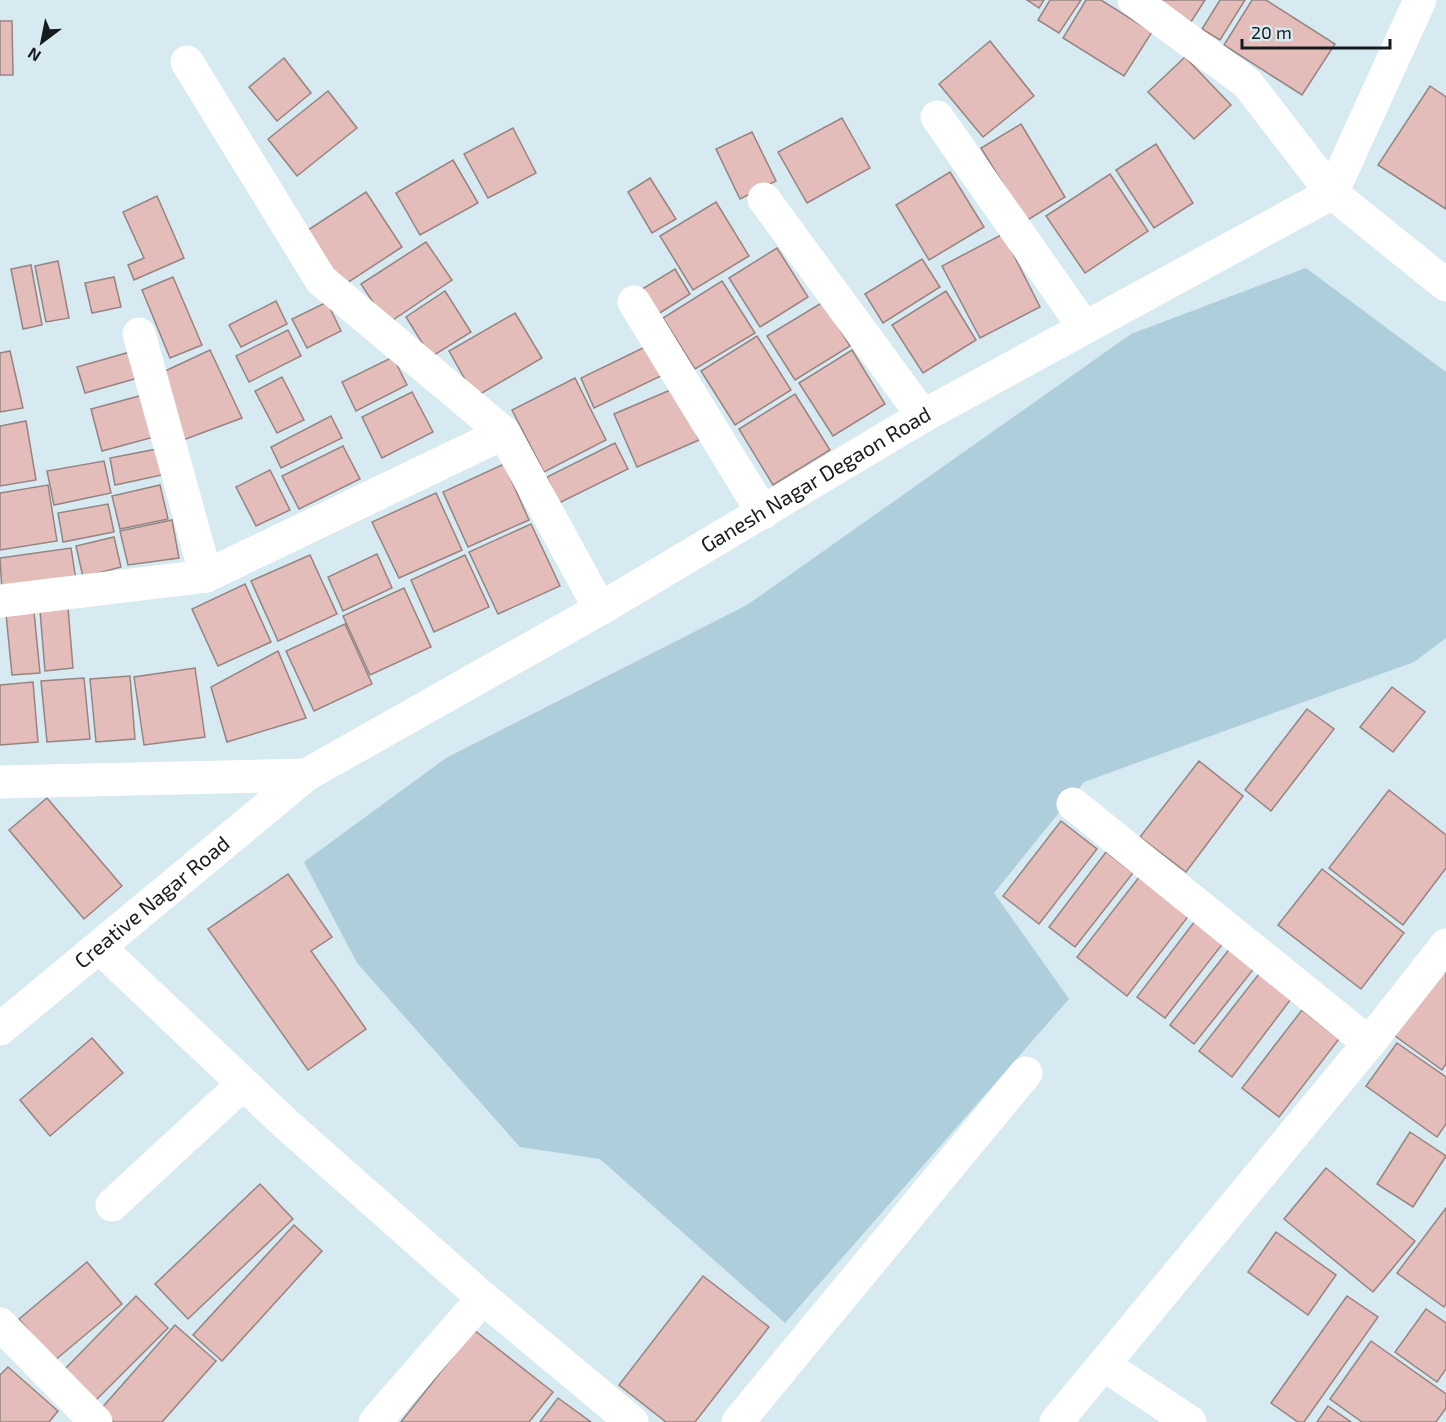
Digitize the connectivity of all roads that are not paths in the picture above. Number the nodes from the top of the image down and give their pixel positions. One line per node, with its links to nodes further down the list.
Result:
1 (1134, 0): 5 (street)
2 (1420, 0): 5 (street)
3 (187, 62): 12 (street)
4 (937, 117): 9 (street)
5 (1332, 193): 7 (street); 9 (street, Ganesh Nagar Degaon Road)
6 (764, 199): 11 (street)
7 (1446, 285)
8 (634, 302): 13 (street)
9 (1084, 327): 11 (street, Ganesh Nagar Degaon Road)
10 (139, 334): 14 (street)
11 (923, 416): 13 (street, Ganesh Nagar Degaon Road)
12 (504, 433): 14 (street); 16 (street)
13 (763, 513): 16 (street, Ganesh Nagar Degaon Road)
14 (206, 576): 15 (street)
15 (0, 601)
16 (600, 609): 17 (street, Ganesh Nagar Degaon Road)
17 (306, 775): 18 (street); 21 (street, Creative Nagar Road)
18 (0, 782)
19 (1073, 804): 23 (street)
20 (1446, 945): 23 (street)
21 (99, 947): 22 (street, Creative Nagar Road); 25 (street)
22 (0, 1029)
23 (1369, 1043): 29 (street)
24 (1026, 1073): 33 (street)
25 (243, 1084): 26 (street); 27 (street)
26 (112, 1205)
27 (483, 1298): 31 (street); 32 (street)
28 (0, 1324): 30 (street)
29 (1104, 1365): 34 (street); 35 (street)
30 (96, 1422)
31 (375, 1422)
32 (632, 1422)
33 (738, 1422)
34 (1056, 1422)
35 (1190, 1422)

